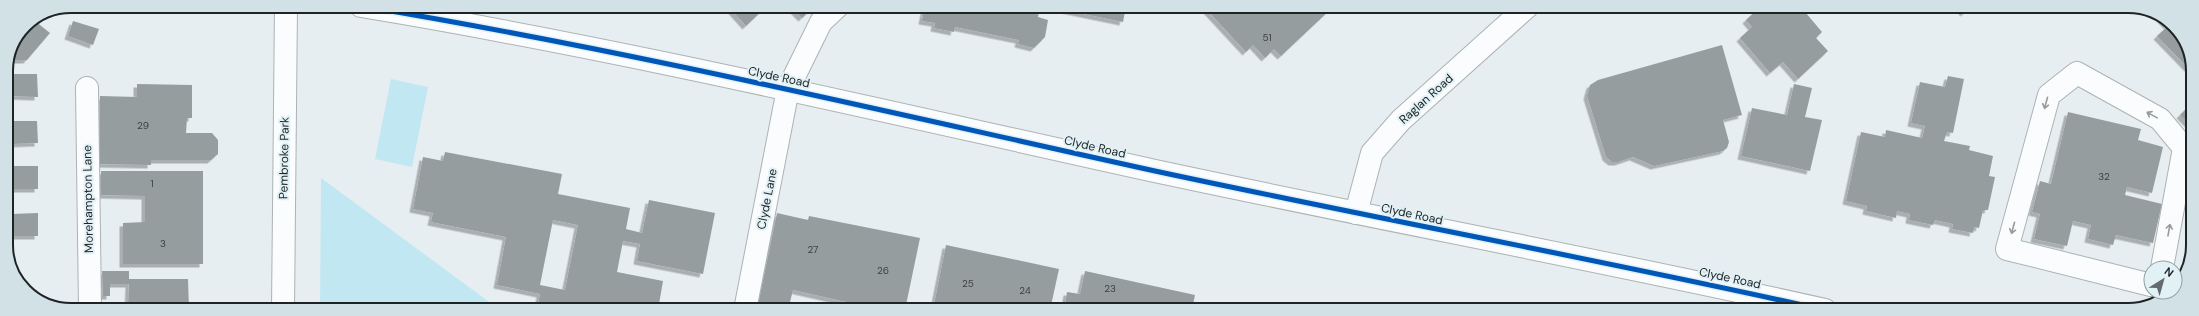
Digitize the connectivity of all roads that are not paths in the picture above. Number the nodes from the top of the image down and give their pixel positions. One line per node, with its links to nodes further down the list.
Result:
1 (286, 13): 11 (street, Pembroke Park)
2 (398, 13): 6 (street, Clyde Road)
3 (831, 13): 6 (street, Clyde Lane)
4 (1520, 13): 7 (street, Raglan Road)
5 (87, 88): 10 (street, Morehampton Lane)
6 (788, 89): 7 (street, Clyde Road); 12 (street, Clyde Lane)
7 (1356, 212): 13 (street, Clyde Road)
8 (2163, 260): 9 (street, one-way to 9)
9 (2143, 283)
10 (90, 303)
11 (284, 303)
12 (746, 303)
13 (1771, 303)

